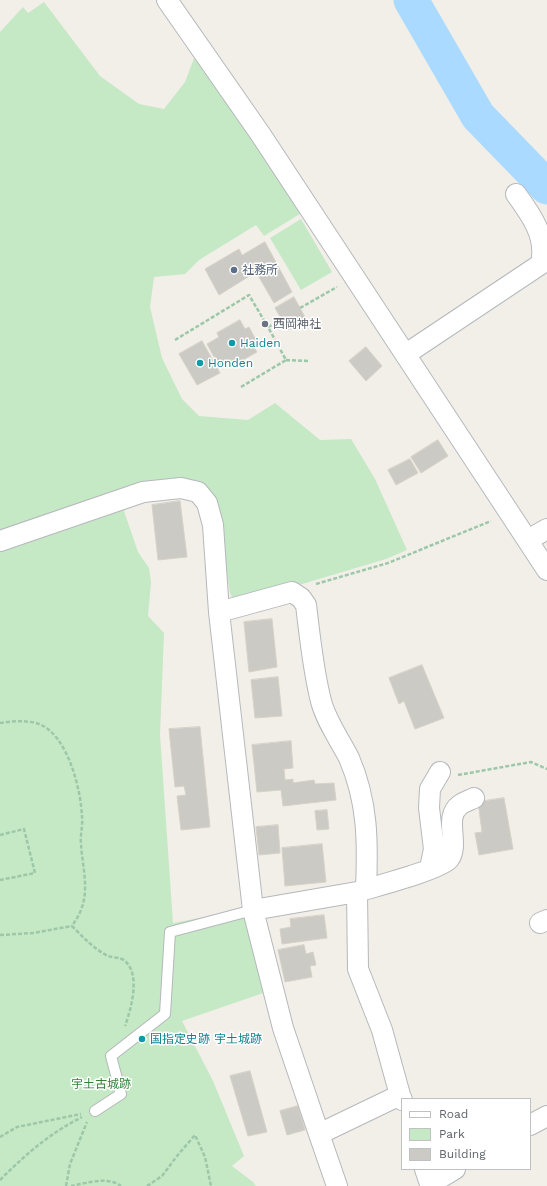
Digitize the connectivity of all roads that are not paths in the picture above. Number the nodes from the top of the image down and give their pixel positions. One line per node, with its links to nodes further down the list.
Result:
1 (167, 0): 3 (street)
2 (516, 194): 3 (street)
3 (406, 354): 5 (street)
4 (547, 529): 5 (street)
5 (528, 540): 7 (street)
6 (0, 541): 8 (street)
7 (547, 570)
8 (219, 612): 12 (street); 13 (street)
9 (440, 772): 11 (street)
10 (474, 798): 11 (street)
11 (430, 868): 12 (street)
12 (362, 891): 13 (street); 14 (street)
13 (253, 910): 15 (lane); 18 (street)
14 (401, 1098): 18 (street)
15 (95, 1111)
16 (547, 1116): 17 (street)
17 (531, 1124)
18 (319, 1134): 21 (street)
19 (453, 1170): 20 (street)
20 (428, 1180)
21 (337, 1186)

